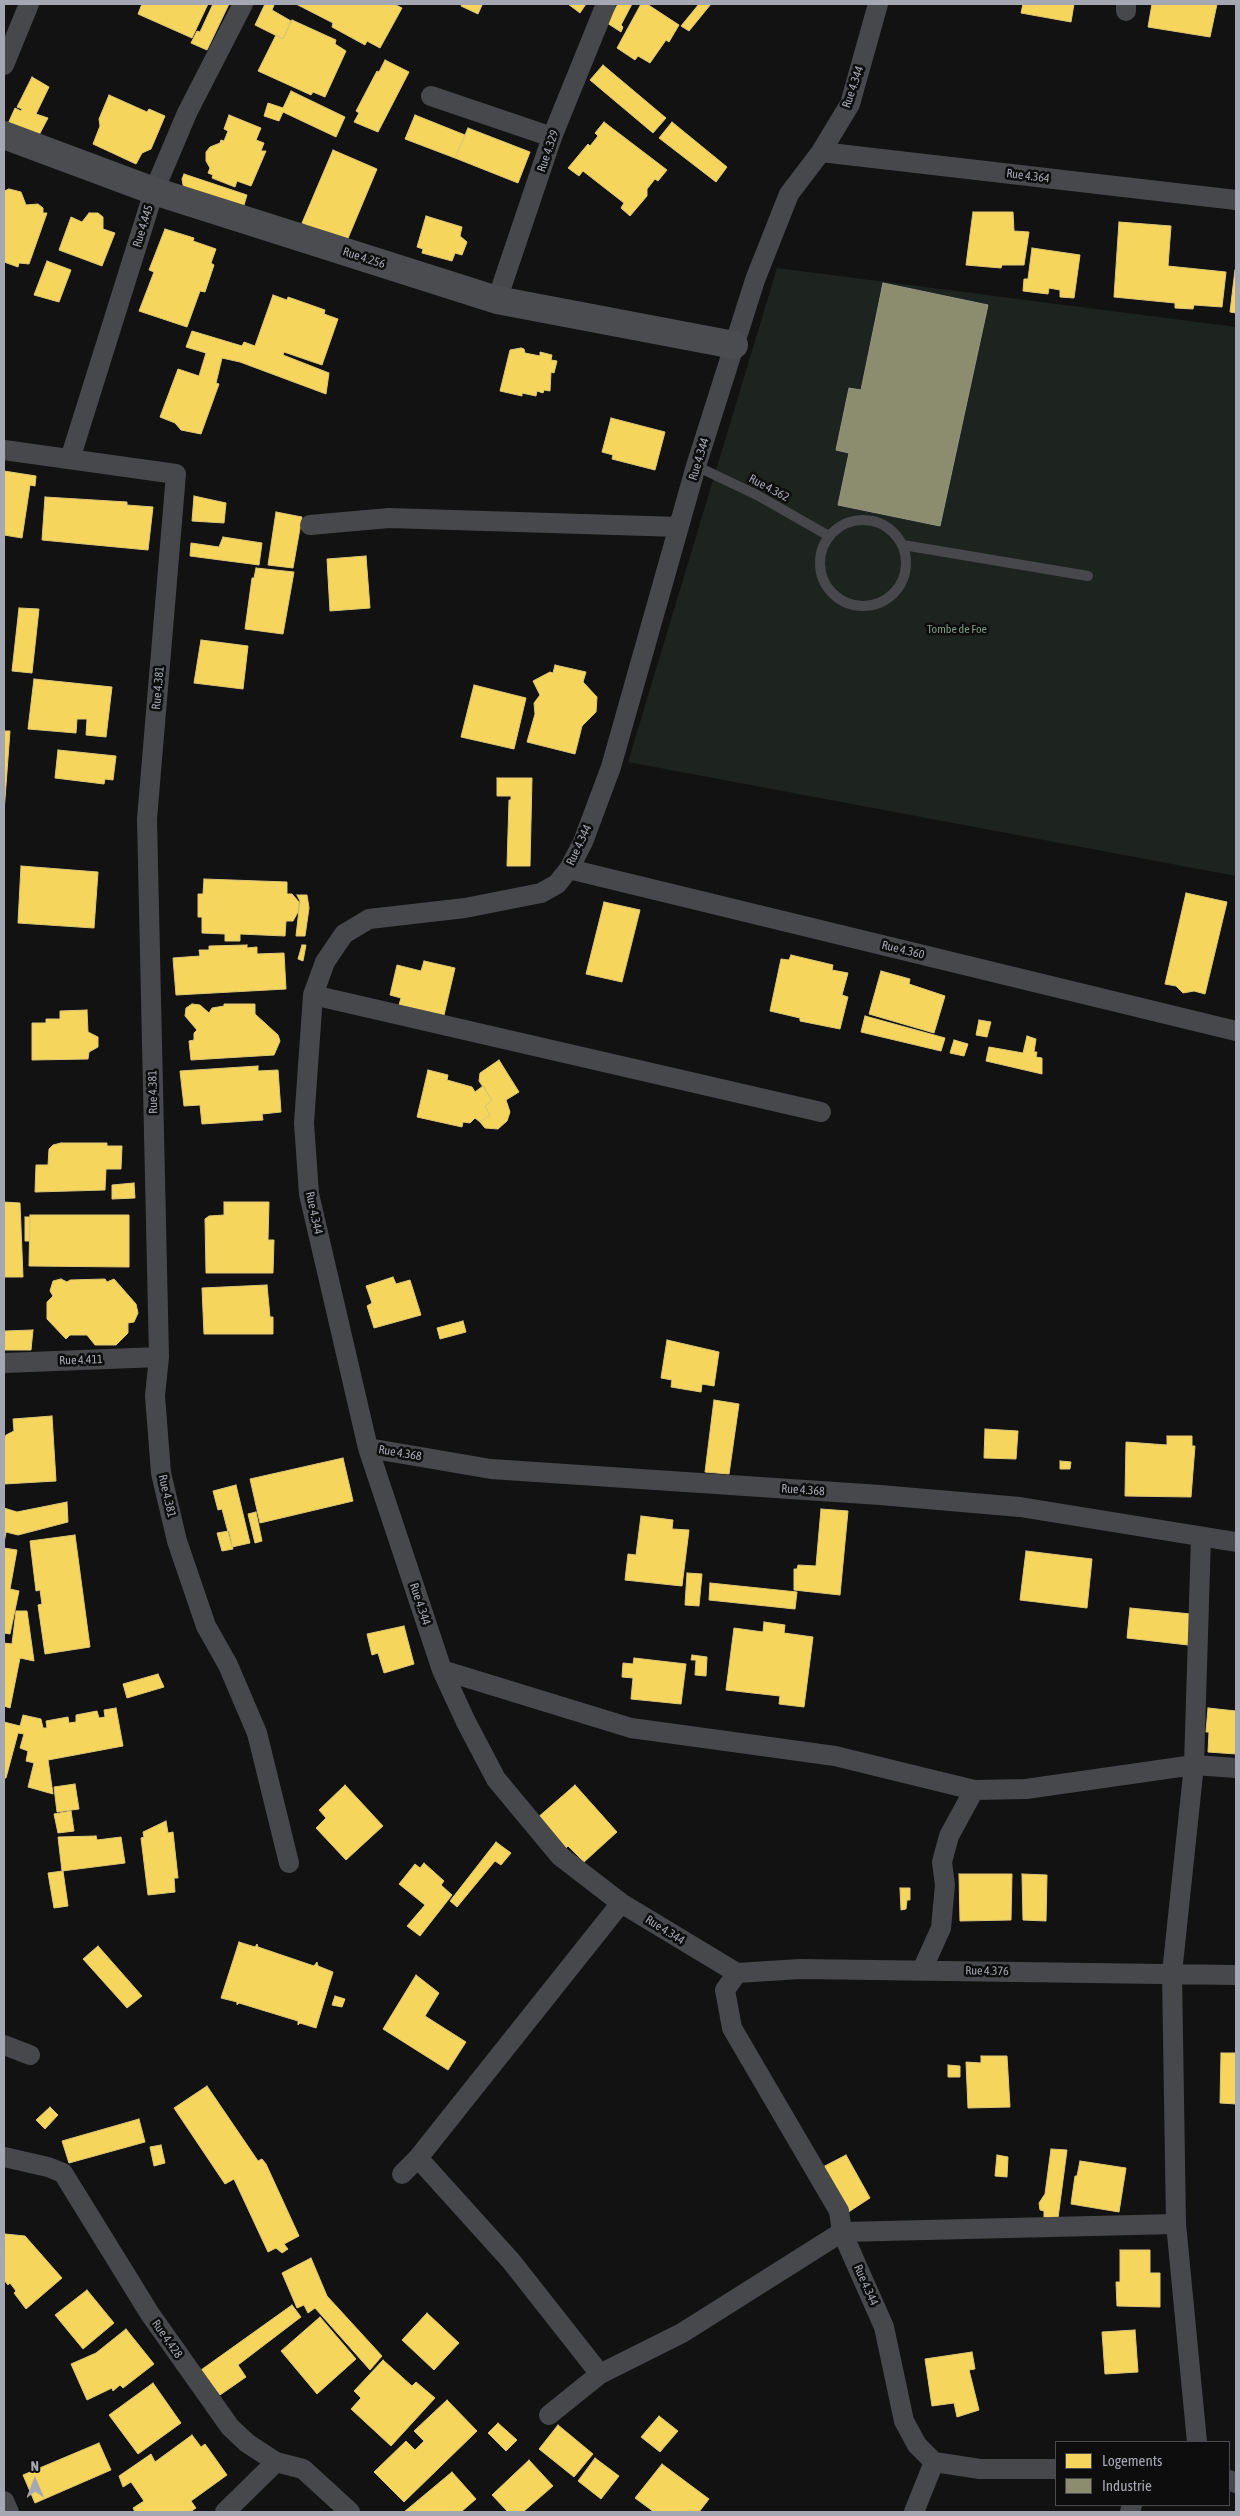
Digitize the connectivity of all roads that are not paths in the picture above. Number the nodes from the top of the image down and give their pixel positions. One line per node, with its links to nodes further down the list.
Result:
1 (29, 4): 5 (street)
2 (243, 4): 10 (street, Rue 4.445)
3 (606, 4): 8 (street, Rue 4.329)
4 (878, 4): 9 (street, Rue 4.344)
5 (4, 65)
6 (431, 96): 8 (street)
7 (4, 135): 10 (street, Rue 4.256)
8 (552, 137): 12 (street, Rue 4.329)
9 (821, 152): 11 (street, Rue 4.364); 13 (street, Rue 4.344)
10 (154, 191): 12 (street, Rue 4.256); 15 (street, Rue 4.445)
11 (1236, 200)
12 (497, 300): 13 (street, Rue 4.256)
13 (734, 345): 16 (street, Rue 4.344)
14 (4, 450): 15 (street, Rue 4.381)
15 (70, 459): 26 (street, Rue 4.381)
16 (696, 466): 18 (street, Rue 4.344); 19 (lane, Rue 4.362)
17 (310, 525): 18 (street)
18 (679, 528): 22 (street, Rue 4.344)
19 (829, 536): 20 (lane); 20 (lane)
20 (902, 545): 21 (lane)
21 (1088, 576)
22 (569, 869): 23 (street, Rue 4.344); 24 (street, Rue 4.360)
23 (313, 995): 25 (street); 28 (street, Rue 4.344)
24 (1236, 1031)
25 (821, 1112)
26 (159, 1357): 27 (street, Rue 4.411); 35 (street, Rue 4.381)
27 (4, 1363)
28 (368, 1448): 29 (street, Rue 4.368); 31 (street, Rue 4.344)
29 (1201, 1537): 30 (street, Rue 4.368); 32 (street)
30 (1236, 1542)
31 (442, 1670): 34 (street); 36 (street, Rue 4.344)
32 (1194, 1765): 33 (street); 34 (street); 39 (street)
33 (1236, 1768)
34 (974, 1790): 37 (street)
35 (289, 1863)
36 (621, 1903): 38 (street, Rue 4.344); 44 (street)
37 (922, 1970): 38 (street, Rue 4.376); 39 (street, Rue 4.376)
38 (738, 1973): 47 (street, Rue 4.344)
39 (1172, 1974): 40 (street, Rue 4.376); 46 (street)
40 (1236, 1975)
41 (4, 2045): 42 (street)
42 (30, 2055)
43 (4, 2157): 51 (street, Rue 4.428)
44 (418, 2158): 45 (street); 48 (street)
45 (402, 2174)
46 (1176, 2224): 47 (street); 50 (street)
47 (842, 2232): 48 (street); 52 (street, Rue 4.344)
48 (600, 2374): 49 (street)
49 (549, 2415)
50 (1197, 2441)
51 (276, 2462): 56 (street); 57 (street, Rue 4.428)
52 (934, 2462): 53 (street); 58 (street)
53 (1055, 2469)
54 (4, 2501): 55 (street)
55 (9, 2512)
56 (225, 2512)
57 (350, 2512)
58 (914, 2512)

